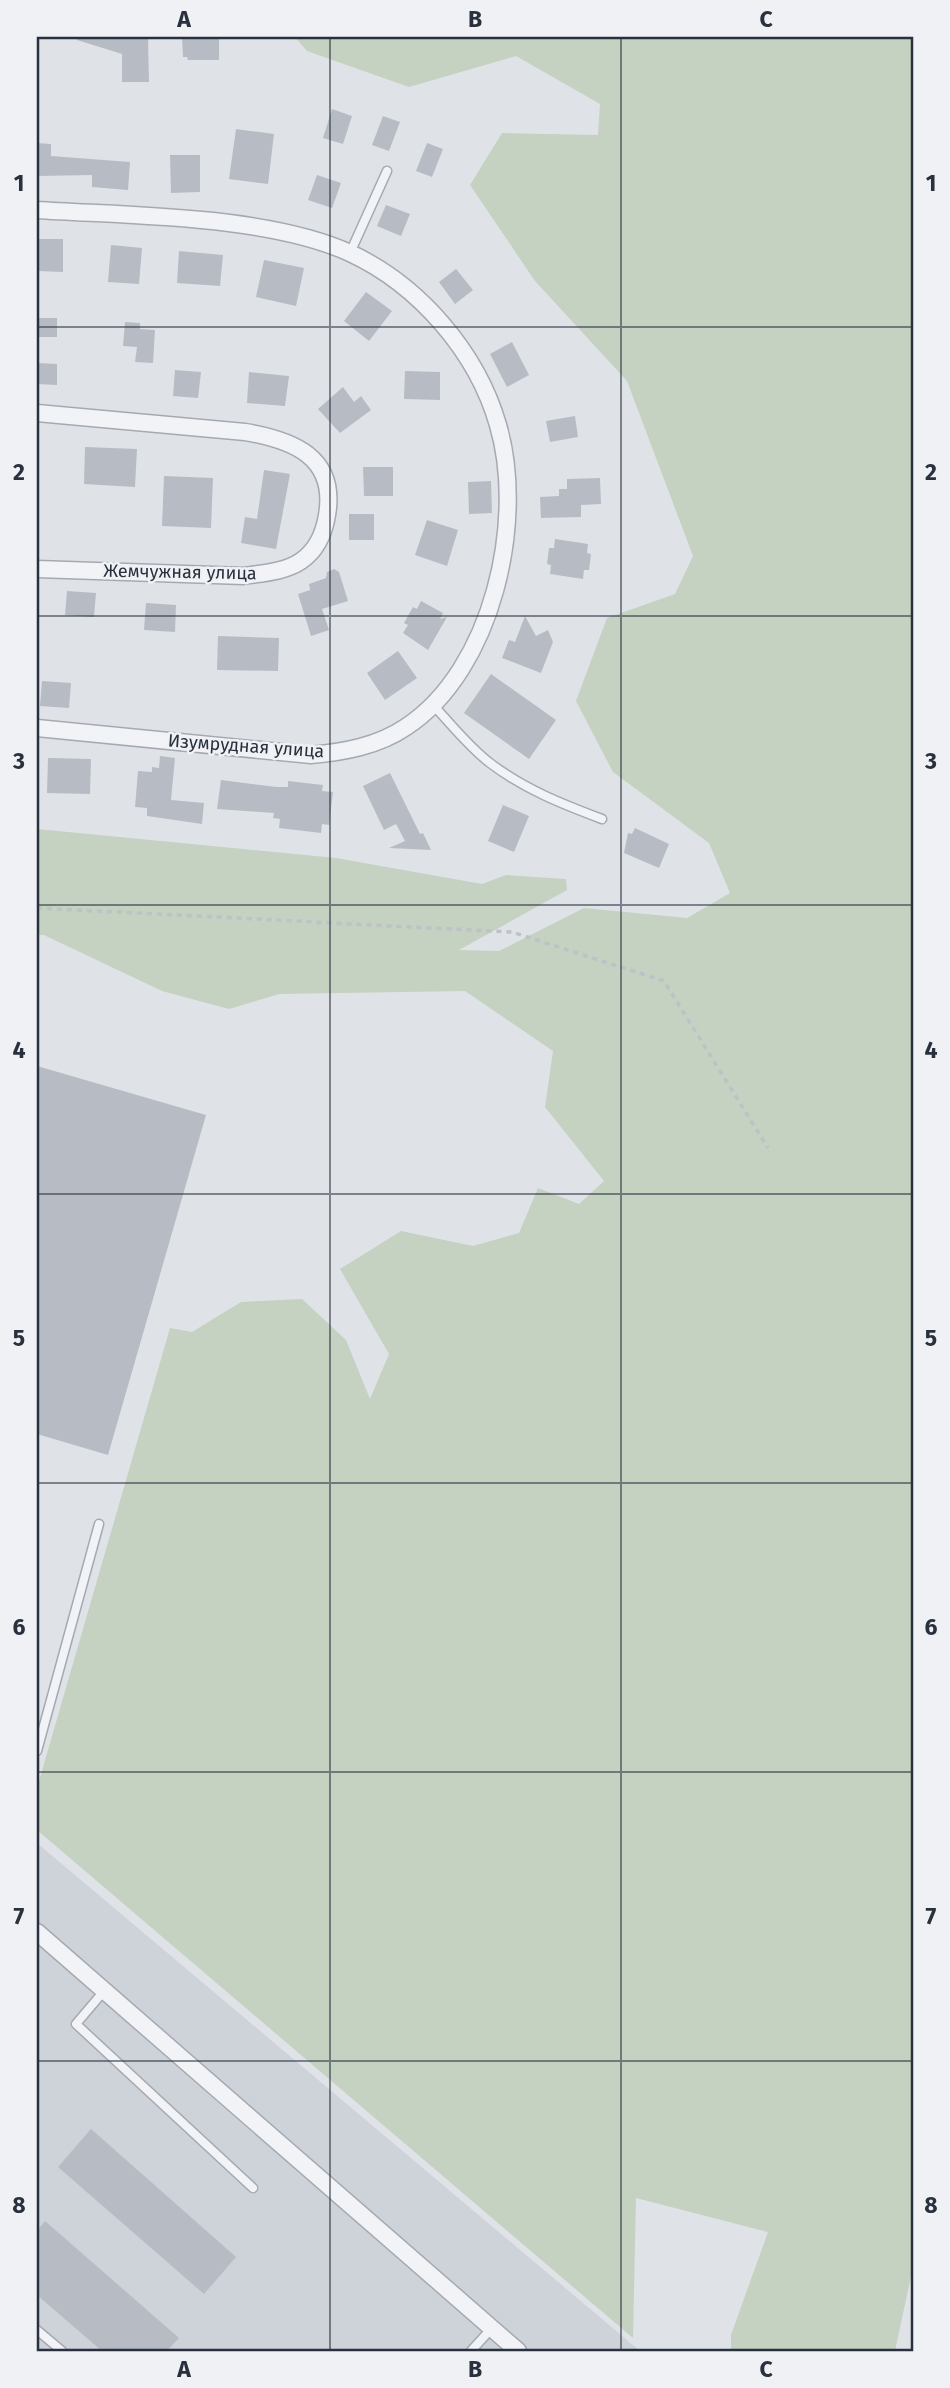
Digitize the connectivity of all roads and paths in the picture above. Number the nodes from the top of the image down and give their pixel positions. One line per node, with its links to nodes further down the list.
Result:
1 (387, 171): 3 (lane)
2 (37, 210): 3 (street, Изумрудная улица)
3 (350, 254): 6 (street, Изумрудная улица)
4 (37, 413): 5 (street, Жемчужная улица)
5 (37, 569)
6 (433, 705): 7 (street, Изумрудная улица); 8 (lane)
7 (37, 728)
8 (602, 819)
9 (37, 908): 10 (path)
10 (768, 1148)
11 (99, 1524): 12 (lane)
12 (37, 1751)
13 (37, 1932): 14 (street)
14 (104, 1991): 15 (lane); 16 (street)
15 (253, 2188)
16 (492, 2328): 19 (lane); 20 (street)
17 (37, 2330): 18 (lane)
18 (62, 2351)
19 (471, 2351)
20 (518, 2351)

